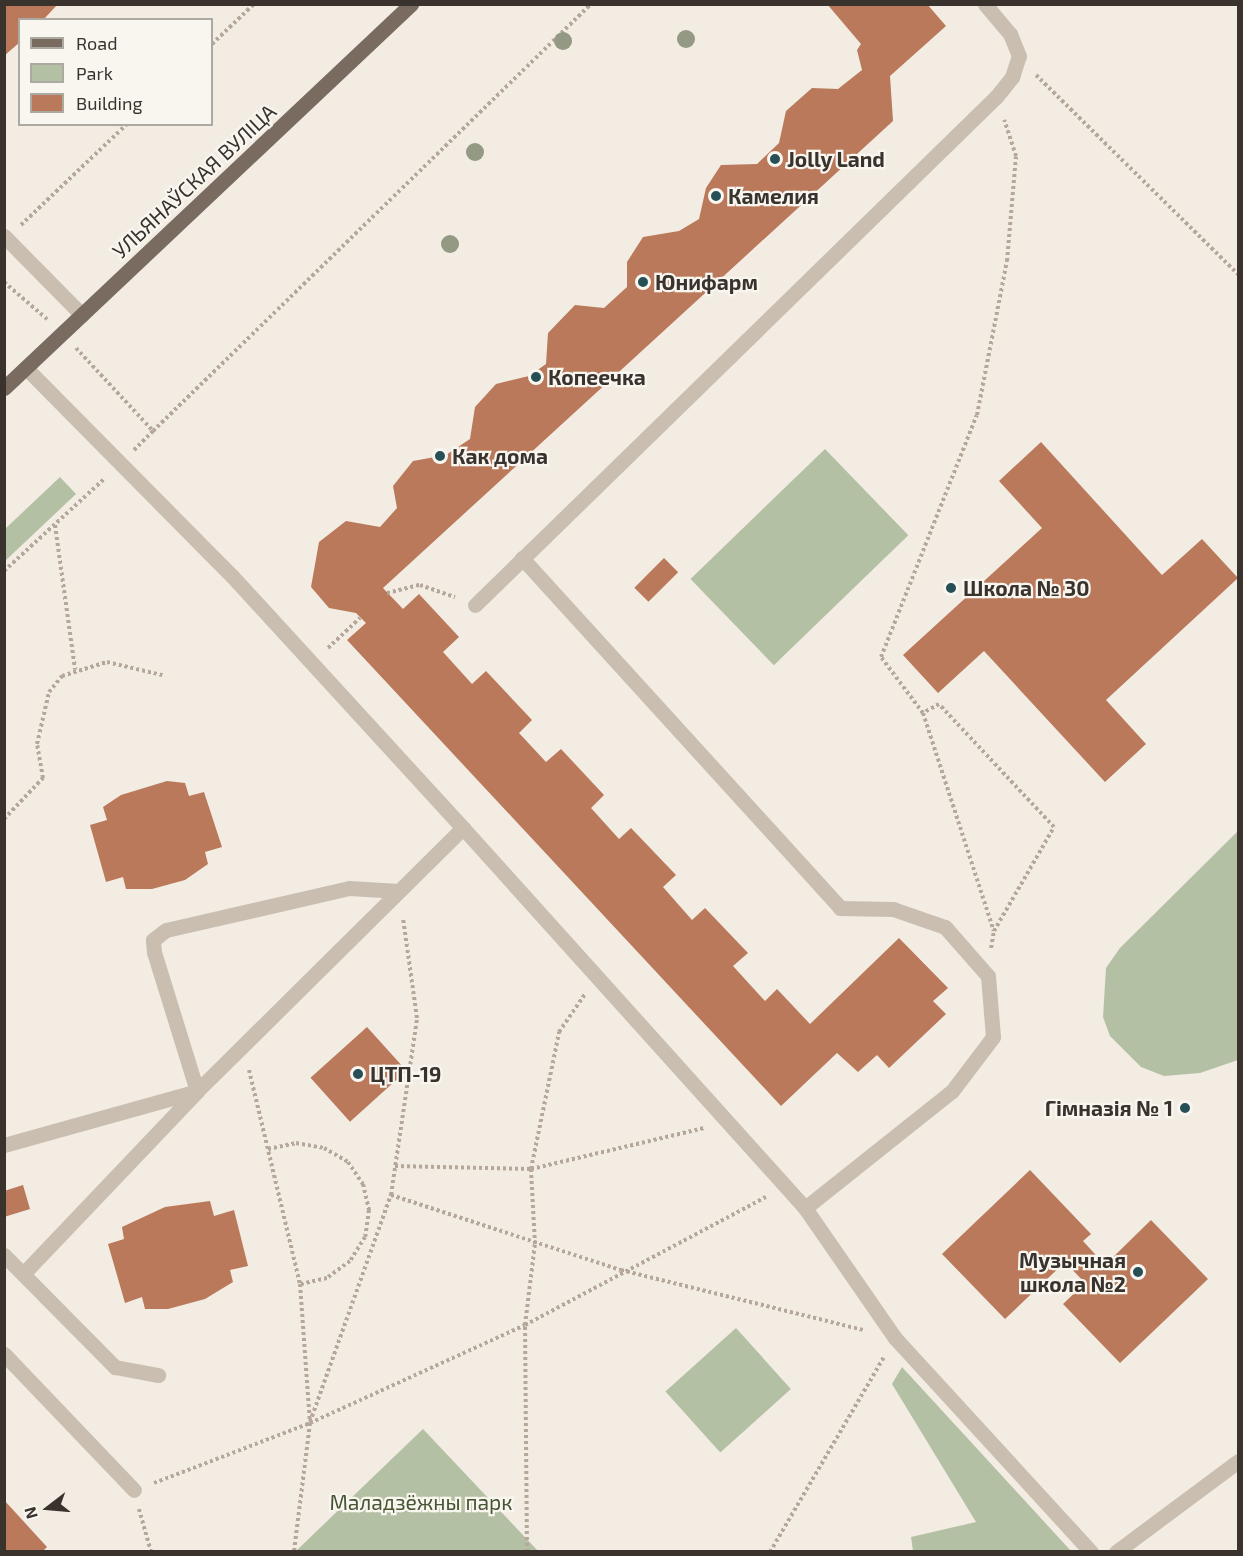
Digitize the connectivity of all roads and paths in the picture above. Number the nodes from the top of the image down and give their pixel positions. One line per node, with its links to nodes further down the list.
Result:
1 (254, 4): 5 (path)
2 (411, 4): 12 (main road, УЛЬЯНАЎСКАЯ ВУЛІЦА)
3 (591, 4): 16 (path)
4 (985, 4): 6 (lane)
5 (213, 43)
6 (1018, 56): 7 (lane); 10 (path)
7 (996, 97): 19 (lane); 27 (path)
8 (125, 126): 9 (path)
9 (6, 237): 12 (lane)
10 (1239, 274)
11 (4, 282): 13 (path)
12 (82, 315): 13 (main road, УЛЬЯНАЎСКАЯ ВУЛІЦА)
13 (62, 333): 14 (main road, УЛЬЯНАЎСКАЯ ВУЛІЦА); 16 (path)
14 (26, 368): 15 (main road, УЛЬЯНАЎСКАЯ ВУЛІЦА); 17 (lane)
15 (4, 388)
16 (153, 431): 17 (path)
17 (122, 463): 18 (path); 24 (lane)
18 (55, 525): 20 (path); 25 (path)
19 (522, 558): 22 (lane); 43 (lane)
20 (4, 572)
21 (387, 592): 22 (path)
22 (475, 605)
23 (360, 618): 24 (path)
24 (312, 663): 29 (lane)
25 (75, 670): 26 (path); 28 (path)
26 (162, 675)
27 (923, 713): 31 (path); 31 (path)
28 (4, 819)
29 (463, 828): 30 (lane); 33 (lane)
30 (399, 891): 34 (lane); 35 (lane); 39 (path)
31 (994, 931): 32 (path)
32 (989, 960)
33 (597, 977): 36 (lane); 40 (path)
34 (243, 1046): 35 (lane); 38 (path)
35 (196, 1091): 37 (lane); 47 (lane)
36 (728, 1123): 40 (path); 41 (lane)
37 (4, 1144)
38 (268, 1149): 48 (path); 48 (path)
39 (395, 1166): 40 (path); 42 (path)
40 (531, 1169): 44 (path)
41 (786, 1187): 43 (lane); 46 (path)
42 (391, 1195): 44 (path); 53 (path)
43 (804, 1208): 50 (lane)
44 (535, 1244): 46 (path); 49 (path)
45 (4, 1255): 47 (lane)
46 (621, 1270): 49 (path); 50 (path)
47 (23, 1274): 52 (lane)
48 (300, 1284): 53 (path)
49 (525, 1325): 53 (path); 58 (path)
50 (895, 1338): 59 (path); 60 (lane)
51 (4, 1354): 55 (lane)
52 (158, 1375)
53 (310, 1423): 55 (path); 57 (path)
54 (1239, 1461): 61 (lane)
55 (135, 1490): 56 (path)
56 (151, 1551)
57 (294, 1551)
58 (527, 1551)
59 (770, 1551)
60 (1091, 1551)
61 (1116, 1551)

